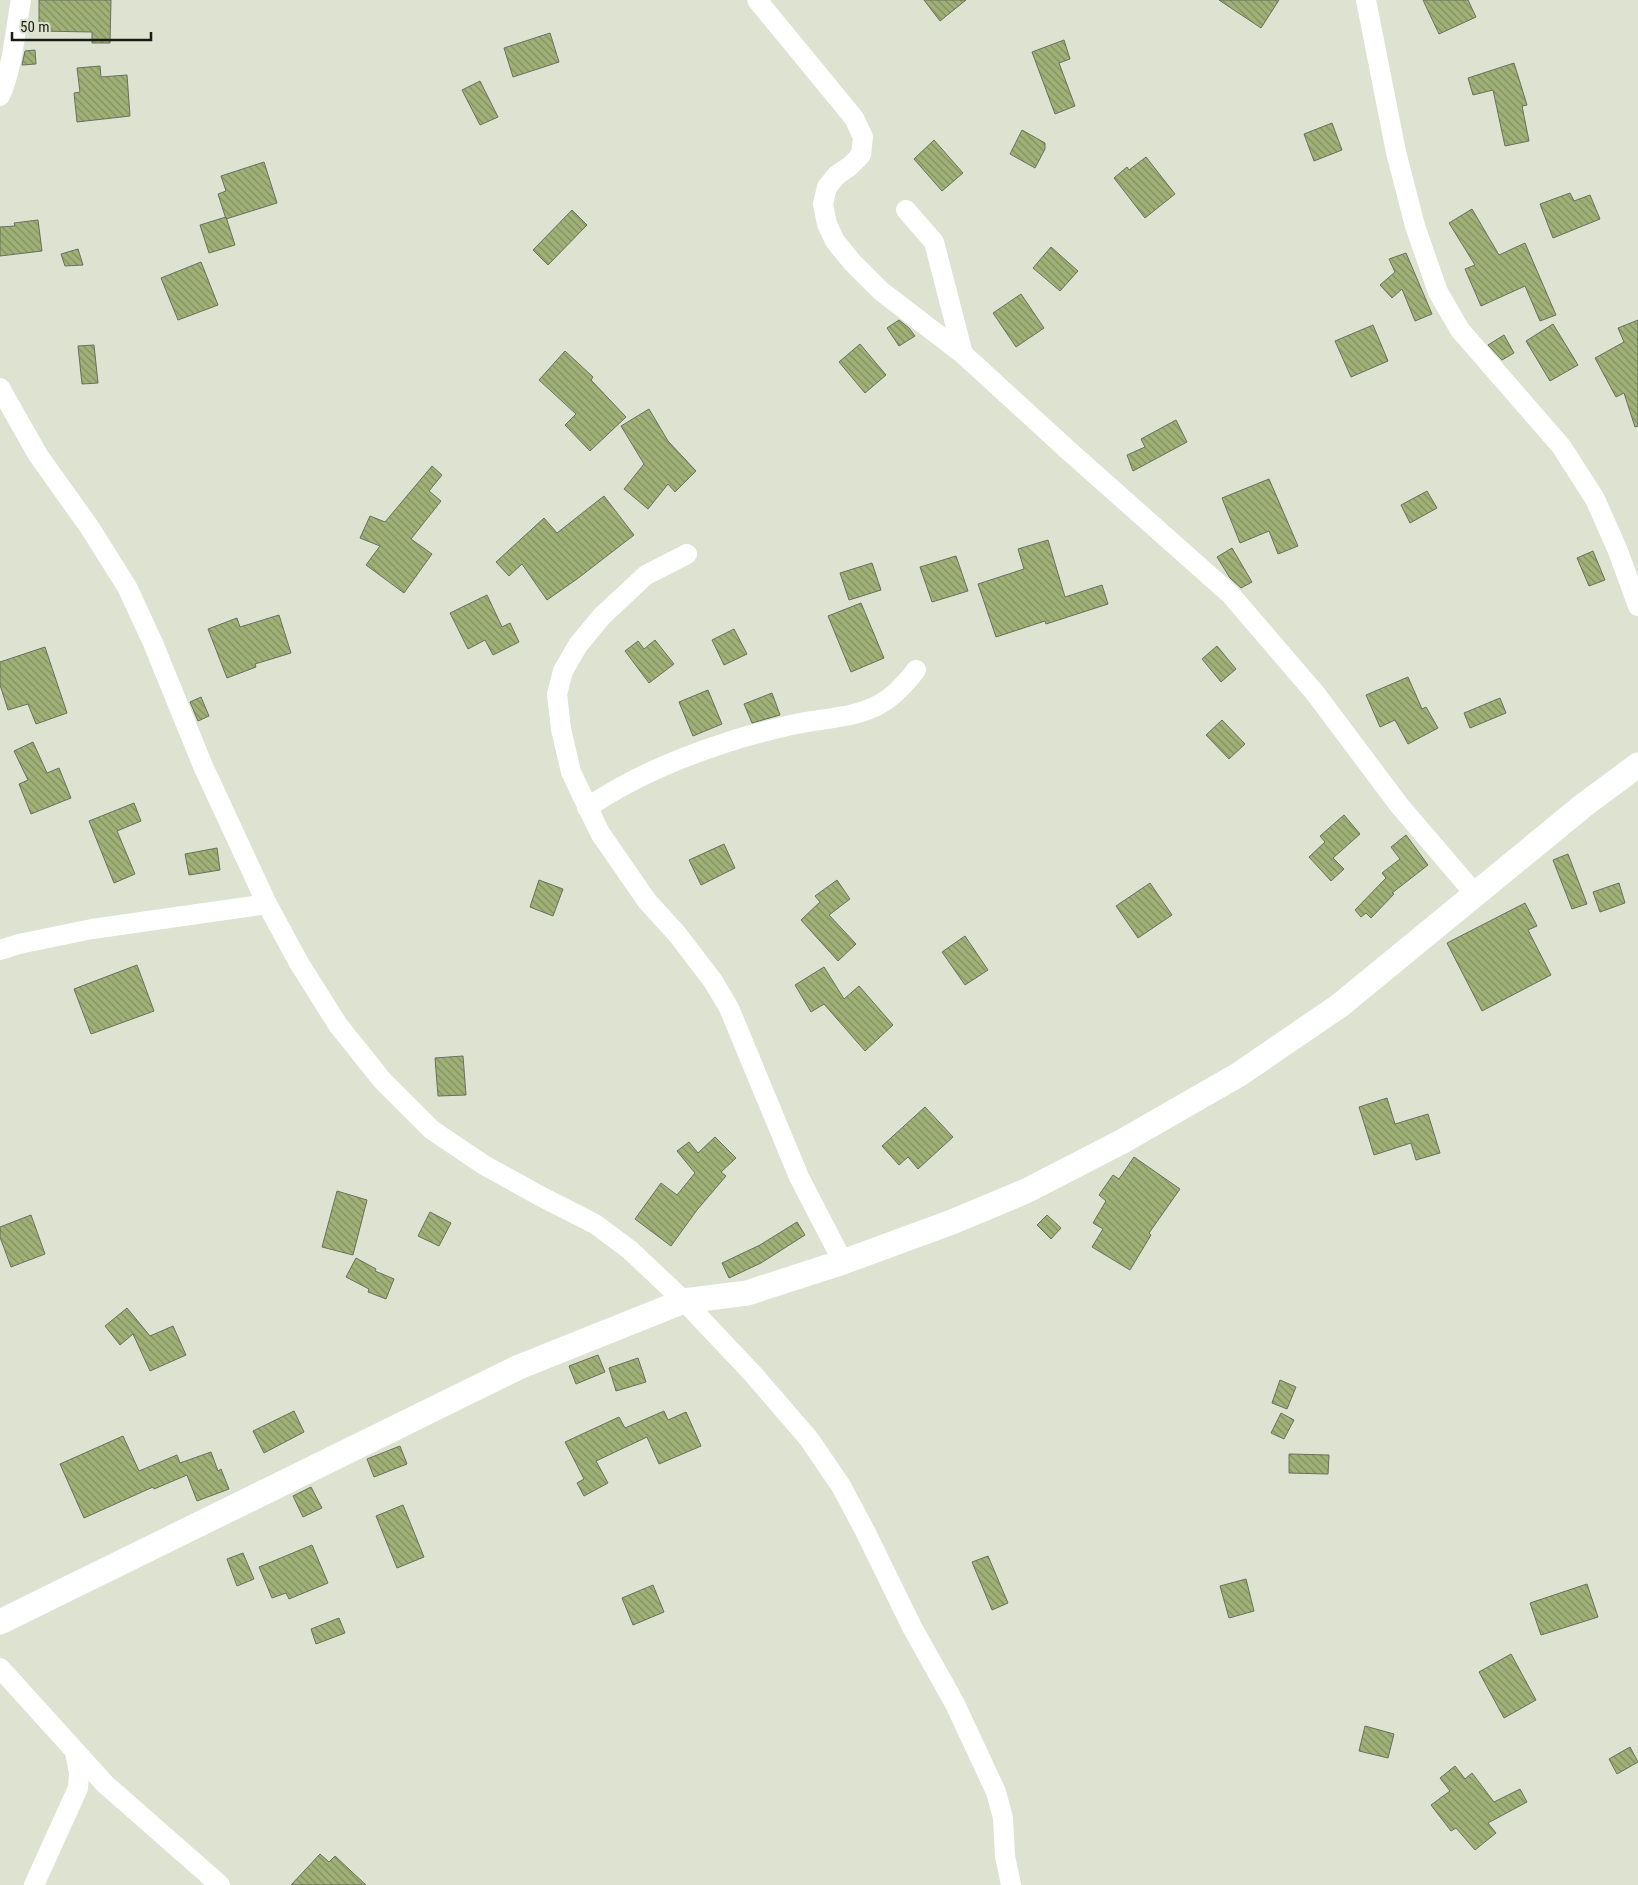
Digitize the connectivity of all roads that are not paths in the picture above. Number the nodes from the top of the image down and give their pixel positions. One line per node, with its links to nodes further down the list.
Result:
1 (21, 0): 4 (street)
2 (756, 0): 6 (street)
3 (1366, 0): 9 (street)
4 (0, 96)
5 (906, 210): 6 (street)
6 (963, 354): 13 (street)
7 (0, 388): 14 (street)
8 (687, 554): 12 (street)
9 (1638, 606)
10 (916, 670): 12 (street)
11 (1638, 765): 13 (street)
12 (587, 808): 16 (street)
13 (1475, 894): 16 (street)
14 (268, 904): 15 (street); 17 (street)
15 (0, 950)
16 (843, 1262): 17 (street)
17 (684, 1300): 18 (street); 25 (street)
18 (0, 1622)
19 (0, 1668): 20 (street)
20 (75, 1752): 21 (street); 22 (street)
21 (105, 1784): 22 (street); 24 (street)
22 (72, 1803): 23 (street)
23 (34, 1885)
24 (220, 1885)
25 (1011, 1885)

